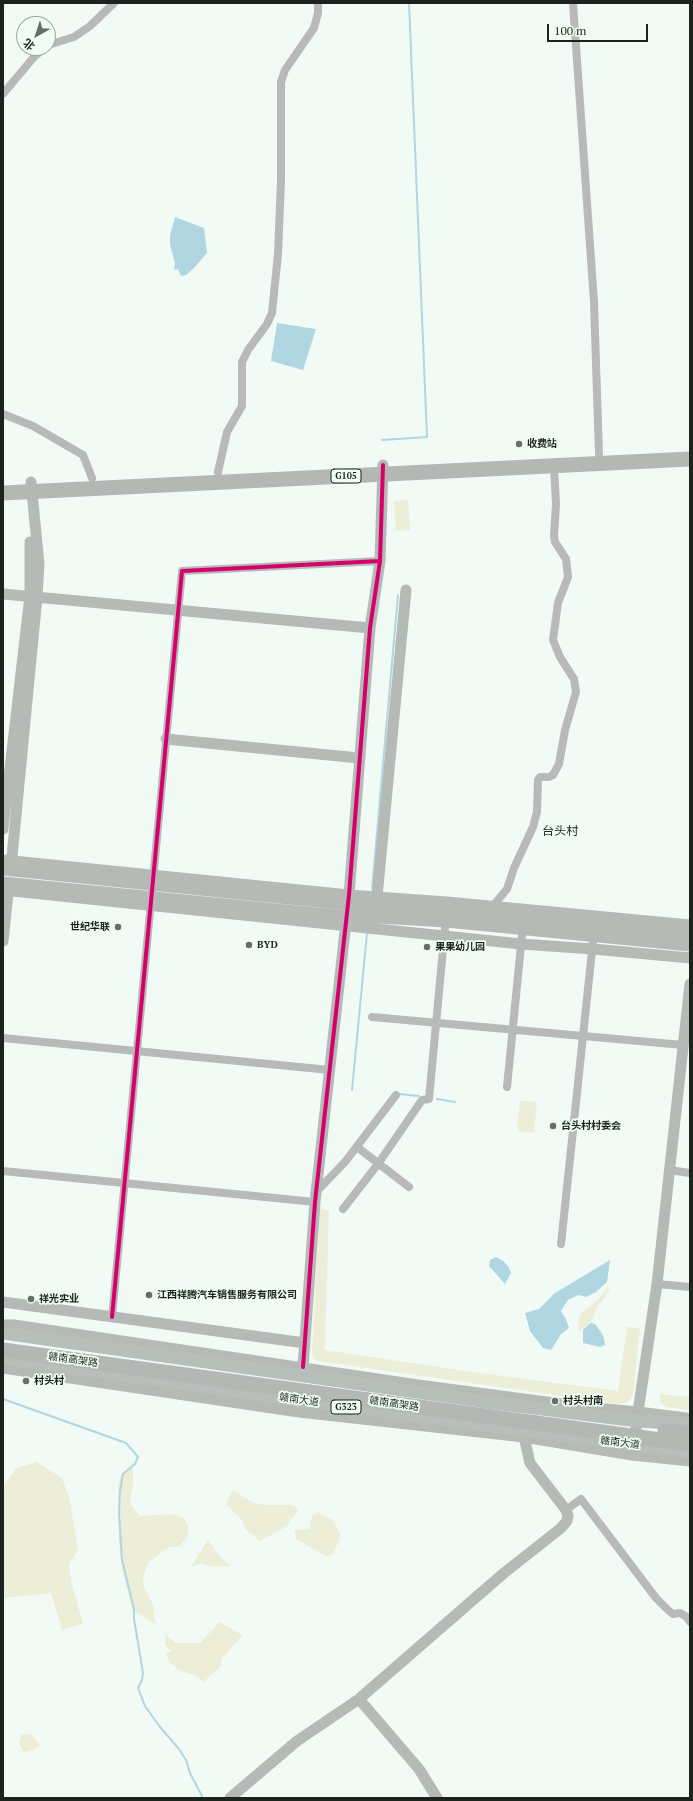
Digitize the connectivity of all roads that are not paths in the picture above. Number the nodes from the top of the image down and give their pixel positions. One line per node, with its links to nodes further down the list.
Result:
1 (114, 3): 4 (street)
2 (318, 3): 13 (street)
3 (573, 3): 9 (street)
4 (56, 43)
5 (35, 56): 6 (street)
6 (3, 94)
7 (3, 414): 14 (street)
8 (690, 450): 9 (highway, G105)
9 (599, 454): 12 (highway, G105)
10 (690, 459): 11 (highway, G105)
11 (554, 467): 12 (highway, G105); 32 (street)
12 (383, 470): 13 (highway, G105); 16 (highway, G105); 18 (street)
13 (218, 472): 14 (highway, G105)
14 (92, 478): 16 (highway, G105)
15 (3, 483): 16 (highway, G105)
16 (30, 487): 17 (highway, G105); 21 (street)
17 (3, 493)
18 (380, 561): 22 (street); 23 (street)
19 (406, 590): 30 (street)
20 (3, 594): 21 (street)
21 (33, 596): 22 (street); 26 (street); 27 (street)
22 (178, 610): 23 (street); 24 (street)
23 (370, 628): 25 (street)
24 (166, 739): 25 (street); 29 (street)
25 (359, 758): 31 (street)
26 (3, 829)
27 (7, 865): 28 (street); 29 (street)
28 (6, 886): 29 (street); 40 (street)
29 (152, 890): 31 (street); 35 (street); 51 (street)
30 (377, 897): 31 (street); 33 (street)
31 (348, 900): 33 (street); 35 (street)
32 (493, 906): 33 (street); 34 (street)
33 (446, 912): 34 (street); 35 (street); 38 (street)
34 (523, 920): 37 (street); 37 (street); 41 (street)
35 (346, 921): 38 (street); 53 (street)
36 (690, 926): 37 (street)
37 (595, 927): 39 (street); 42 (street); 43 (street)
38 (444, 936): 41 (street); 47 (street)
39 (690, 936)
40 (3, 941)
41 (521, 944): 43 (street); 48 (street)
42 (690, 946)
43 (593, 949): 44 (street); 49 (street)
44 (690, 958)
45 (690, 984): 52 (street)
46 (372, 1017): 47 (street)
47 (436, 1023): 48 (street); 57 (street)
48 (513, 1030): 49 (street); 54 (street)
49 (583, 1036): 52 (street); 66 (street)
50 (3, 1038): 51 (street)
51 (137, 1051): 53 (street); 61 (street)
52 (685, 1052): 58 (street)
53 (330, 1070): 63 (street)
54 (507, 1087)
55 (396, 1095): 56 (street)
56 (356, 1147): 57 (street); 63 (street)
57 (378, 1164): 62 (street); 65 (street)
58 (669, 1170): 60 (street); 67 (street)
59 (3, 1171): 61 (street)
60 (690, 1172)
61 (125, 1183): 64 (street); 70 (street)
62 (409, 1187)
63 (317, 1191): 64 (street)
64 (315, 1202): 75 (street)
65 (343, 1209)
66 (561, 1244)
67 (657, 1284): 68 (street); 81 (street)
68 (690, 1287)
69 (3, 1302): 70 (street)
70 (112, 1317): 75 (street)
71 (3, 1327): 72 (street); 73 (main road)
72 (77, 1334): 73 (main road); 79 (street)
73 (54, 1341): 80 (main road)
74 (3, 1342): 84 (highway, 赣南高架路)
75 (305, 1344): 79 (street)
76 (3, 1350): 84 (highway, 赣南高架路)
77 (3, 1358): 86 (main road, 赣南大道 / G323)
78 (3, 1368): 85 (street)
79 (303, 1368): 81 (street)
80 (599, 1416): 81 (main road); 86 (main road)
81 (637, 1416): 82 (street); 83 (main road); 88 (street)
82 (690, 1419)
83 (666, 1423): 84 (main road); 87 (main road)
84 (685, 1435)
85 (524, 1437): 88 (street); 91 (street)
86 (597, 1440): 88 (main road, 赣南大道 / G323)
87 (662, 1449): 88 (main road, 赣南大道 / G323); 89 (main road, 赣南大道 / G323)
88 (633, 1450): 90 (street)
89 (690, 1452)
90 (690, 1461)
91 (566, 1510): 92 (street); 93 (street)
92 (690, 1622)
93 (359, 1699): 94 (street); 95 (street)
94 (230, 1798)
95 (437, 1798)

